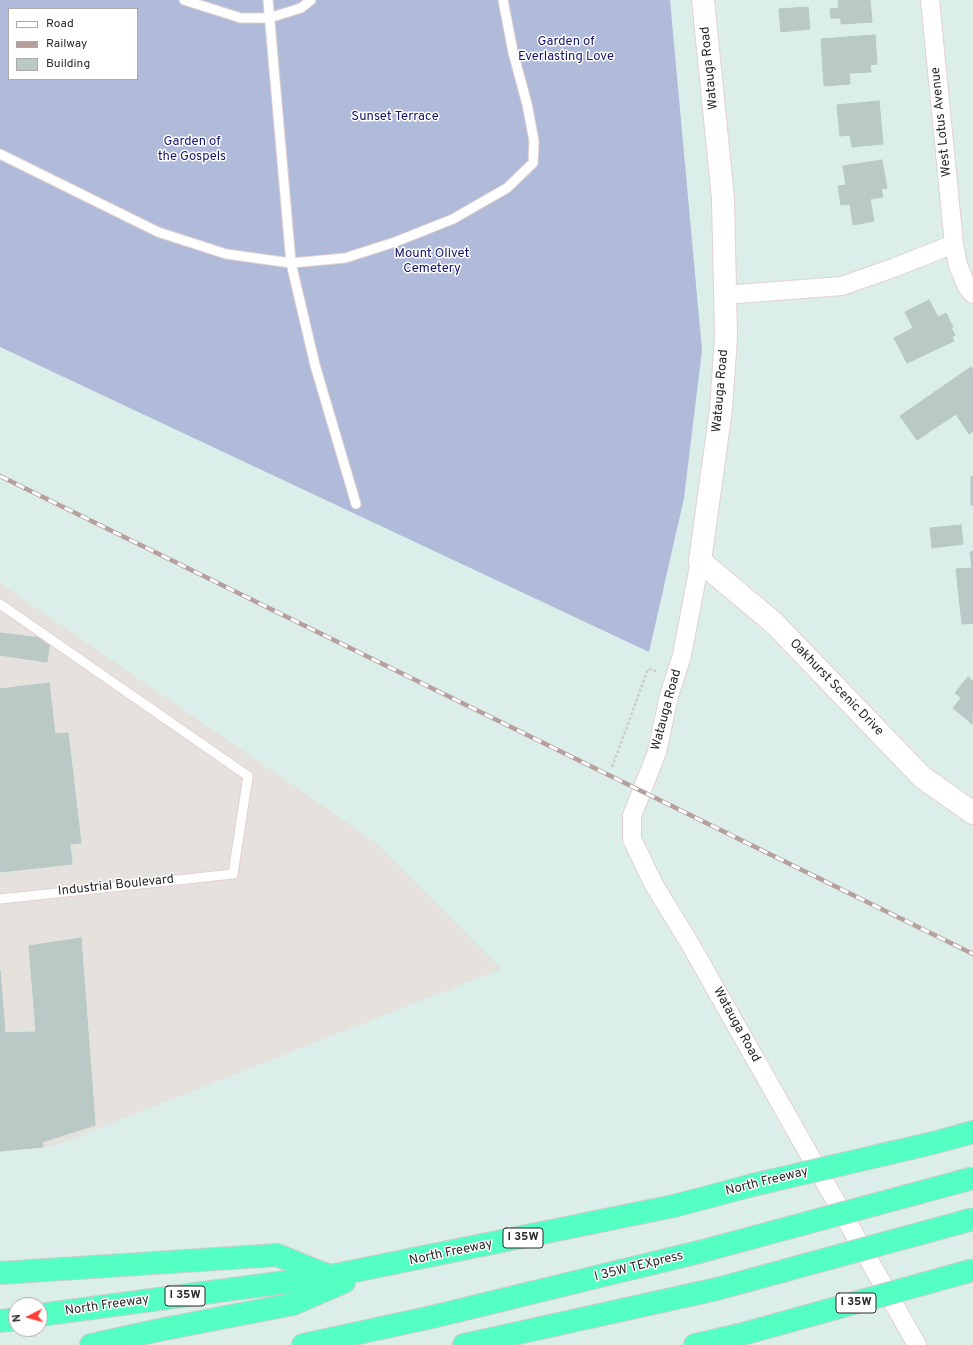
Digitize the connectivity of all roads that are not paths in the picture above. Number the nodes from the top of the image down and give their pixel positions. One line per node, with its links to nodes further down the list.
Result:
1 (184, 0): 7 (lane)
2 (268, 0): 7 (lane)
3 (311, 0): 7 (lane)
4 (503, 0): 10 (lane)
5 (704, 0): 12 (street, Watauga Road)
6 (930, 0): 9 (street, West Lotus Avenue)
7 (270, 18): 10 (lane)
8 (0, 154): 10 (lane)
9 (954, 244): 11 (street, West Lotus Avenue); 12 (street)
10 (291, 263): 13 (lane)
11 (973, 294)
12 (724, 295): 14 (street, Watauga Road)
13 (356, 504)
14 (700, 561): 16 (street, Oakhurst Scenic Drive); 32 (street, Watauga Road)
15 (0, 604): 17 (lane, Industrial Boulevard)
16 (973, 813)
17 (0, 899)
18 (973, 1132): 21 (highway, North Freeway / I 35W, bridge)
19 (973, 1178): 28 (highway, I 35W TEXpress, bridge)
20 (973, 1219): 29 (highway, bridge)
21 (373, 1269): 24 (highway, North Freeway / I 35W); 27 (highway)
22 (973, 1270): 26 (highway, I 35W, bridge)
23 (0, 1273): 24 (highway)
24 (330, 1276): 25 (highway, North Freeway / I 35W)
25 (48, 1314)
26 (739, 1335): 30 (highway, I 35W); 31 (highway)
27 (91, 1345)
28 (303, 1345)
29 (464, 1345)
30 (695, 1345)
31 (711, 1345)
32 (917, 1345)

